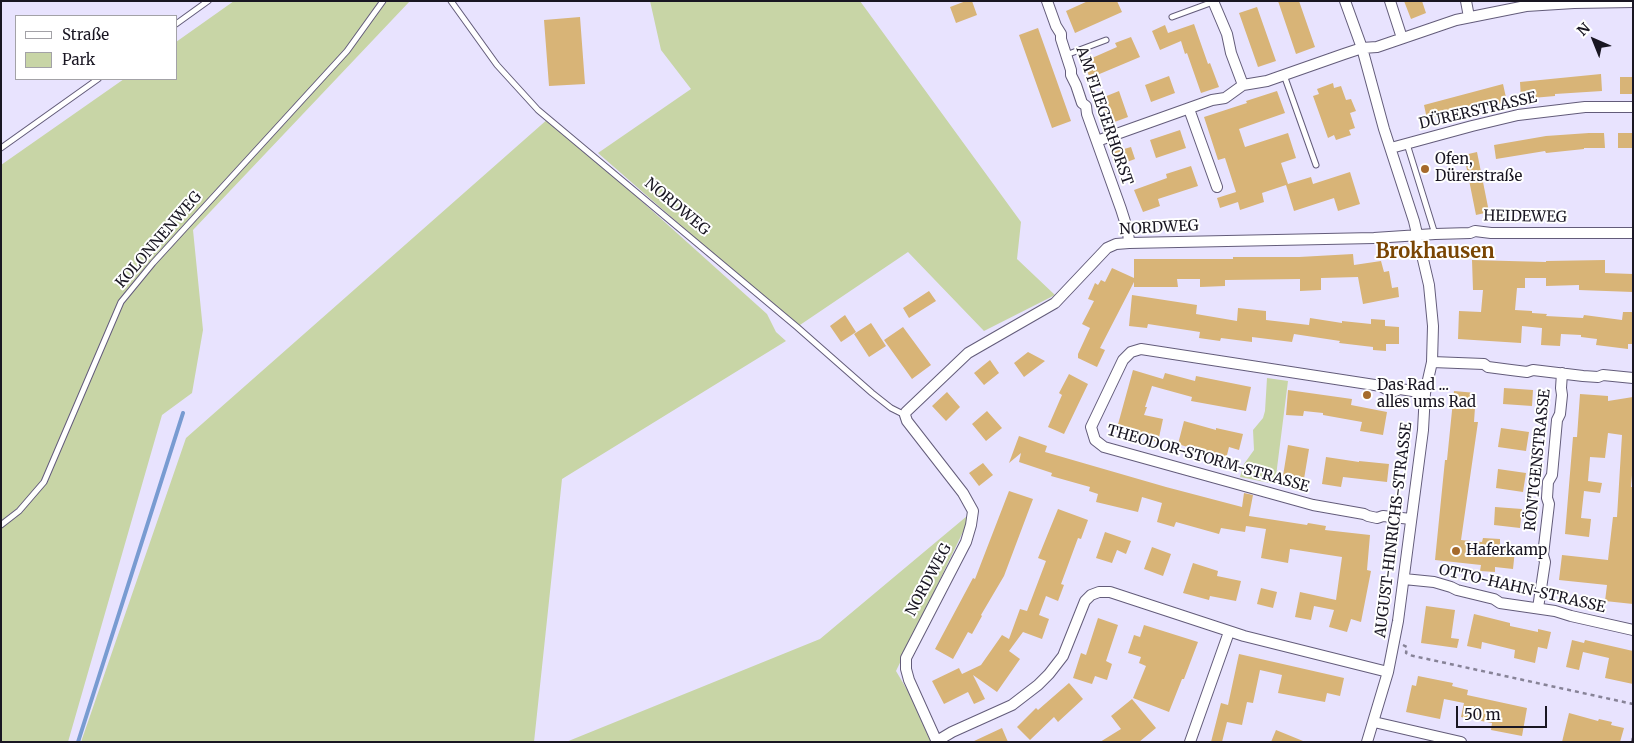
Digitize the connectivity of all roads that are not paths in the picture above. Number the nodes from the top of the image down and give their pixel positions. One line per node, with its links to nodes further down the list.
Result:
1 (208, 1): 14 (lane)
2 (383, 1): 40 (lane, KOLONNENWEG)
3 (451, 1): 38 (lane, NORDWEG)
4 (1047, 1): 18 (street, AM FLIEGERHORST)
5 (1345, 1): 17 (street, AUGUST-HINRICHS-STRASSE)
6 (1390, 1): 15 (street)
7 (1466, 1): 13 (street)
8 (1213, 2): 12 (lane); 21 (street)
9 (1607, 2): 10 (street); 11 (street)
10 (1633, 2)
11 (1537, 3): 13 (street)
12 (1172, 17)
13 (1469, 17): 15 (street)
14 (178, 23)
15 (1402, 38): 17 (street)
16 (1106, 40): 18 (lane)
17 (1362, 48): 19 (street); 27 (street, AUGUST-HINRICHS-STRASSE)
18 (1066, 55): 24 (street, AM FLIEGERHORST)
19 (1284, 75): 21 (street); 28 (lane)
20 (97, 80): 26 (lane)
21 (1243, 85): 23 (street)
22 (1633, 107): 25 (street, DÜRERSTRASSE)
23 (1189, 109): 24 (street); 29 (street)
24 (1097, 141): 33 (street, AM FLIEGERHORST)
25 (1406, 144): 27 (street, DÜRERSTRASSE); 31 (lane)
26 (1, 148)
27 (1391, 148): 32 (street, AUGUST-HINRICHS-STRASSE)
28 (1316, 165)
29 (1217, 188)
30 (1633, 233): 31 (street, HEIDEWEG)
31 (1435, 234): 32 (street, HEIDEWEG)
32 (1417, 235): 33 (street, NORDWEG); 34 (street, AUGUST-HINRICHS-STRASSE)
33 (1129, 242): 38 (street, NORDWEG)
34 (1432, 362): 35 (street); 37 (street, AUGUST-HINRICHS-STRASSE)
35 (1562, 373): 36 (street); 42 (street, RÖNTGENSTRASSE)
36 (1633, 378)
37 (1426, 393): 39 (street, AUGUST-HINRICHS-STRASSE); 39 (street, THEODOR-STORM-STRASSE)
38 (905, 415): 47 (street, NORDWEG)
39 (1411, 519): 41 (street, AUGUST-HINRICHS-STRASSE)
40 (1, 525)
41 (1404, 579): 42 (street, OTTO-HAHN-STRASSE); 45 (street, AUGUST-HINRICHS-STRASSE)
42 (1538, 608): 43 (street, OTTO-HAHN-STRASSE)
43 (1633, 630)
44 (1229, 632): 45 (street); 47 (street); 48 (street)
45 (1388, 672): 46 (street, AUGUST-HINRICHS-STRASSE)
46 (1374, 722): 49 (street, AUGUST-HINRICHS-STRASSE); 50 (street)
47 (937, 741)
48 (1190, 742)
49 (1367, 742)
50 (1461, 742)

